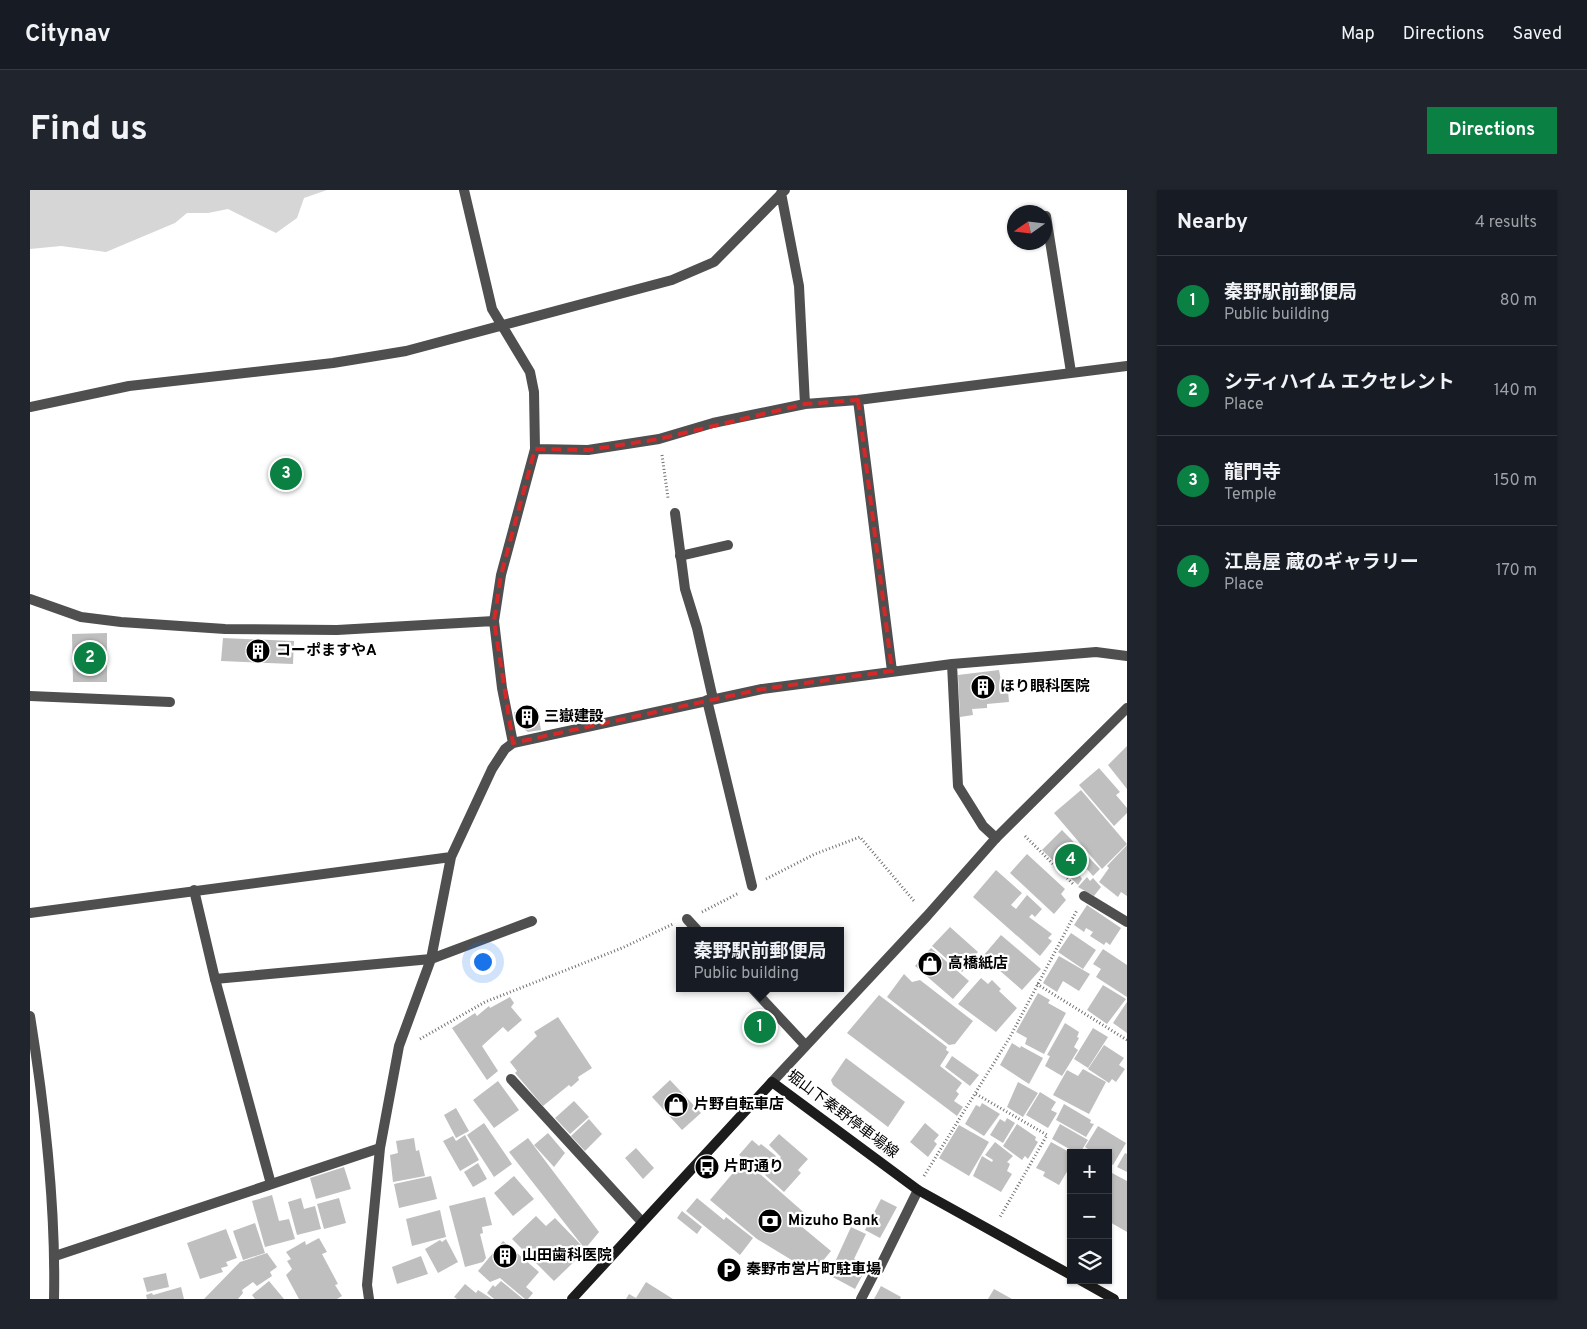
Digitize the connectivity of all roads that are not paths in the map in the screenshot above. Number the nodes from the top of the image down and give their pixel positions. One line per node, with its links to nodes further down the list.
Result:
1 (464, 190): 4 (street)
2 (782, 191): 4 (street); 8 (street)
3 (1051, 250): 6 (street)
4 (501, 327): 9 (street); 10 (street)
5 (1127, 366): 6 (street)
6 (1071, 372): 7 (street)
7 (858, 400): 8 (street); 18 (street)
8 (805, 404): 10 (street)
9 (30, 407)
10 (535, 448): 15 (street)
11 (675, 513): 13 (street)
12 (728, 545): 13 (street)
13 (680, 556): 20 (street)
14 (30, 599): 15 (street)
15 (494, 621): 23 (street)
16 (1127, 656): 17 (street)
17 (952, 664): 18 (street); 24 (street)
18 (892, 671): 20 (street)
19 (30, 696): 21 (street)
20 (710, 700): 23 (street); 26 (street)
21 (170, 702)
22 (1127, 708): 24 (street)
23 (513, 743): 25 (street)
24 (996, 838): 38 (street)
25 (451, 857): 27 (street); 34 (street)
26 (752, 886)
27 (194, 890): 29 (street); 35 (street)
28 (1084, 896): 32 (street)
29 (30, 913)
30 (687, 919): 33 (street)
31 (532, 921): 34 (street)
32 (1127, 922)
33 (694, 927)
34 (431, 959): 35 (street); 41 (street)
35 (215, 979): 42 (street)
36 (756, 992): 38 (street)
37 (30, 1016): 45 (street)
38 (806, 1045): 40 (street)
39 (512, 1079): 44 (street)
40 (772, 1082): 43 (main road, 堀山下秦野停車場線); 44 (main road, 堀山下秦野停車場線)
41 (380, 1148): 42 (street); 48 (street)
42 (271, 1184): 45 (street)
43 (918, 1190): 46 (main road, 堀山下秦野停車場線); 51 (street)
44 (642, 1222): 50 (main road, 堀山下秦野停車場線)
45 (55, 1256): 49 (street)
46 (1067, 1273)
47 (1087, 1284): 52 (main road)
48 (366, 1298)
49 (54, 1299)
50 (572, 1299)
51 (861, 1299)
52 (1114, 1299)

